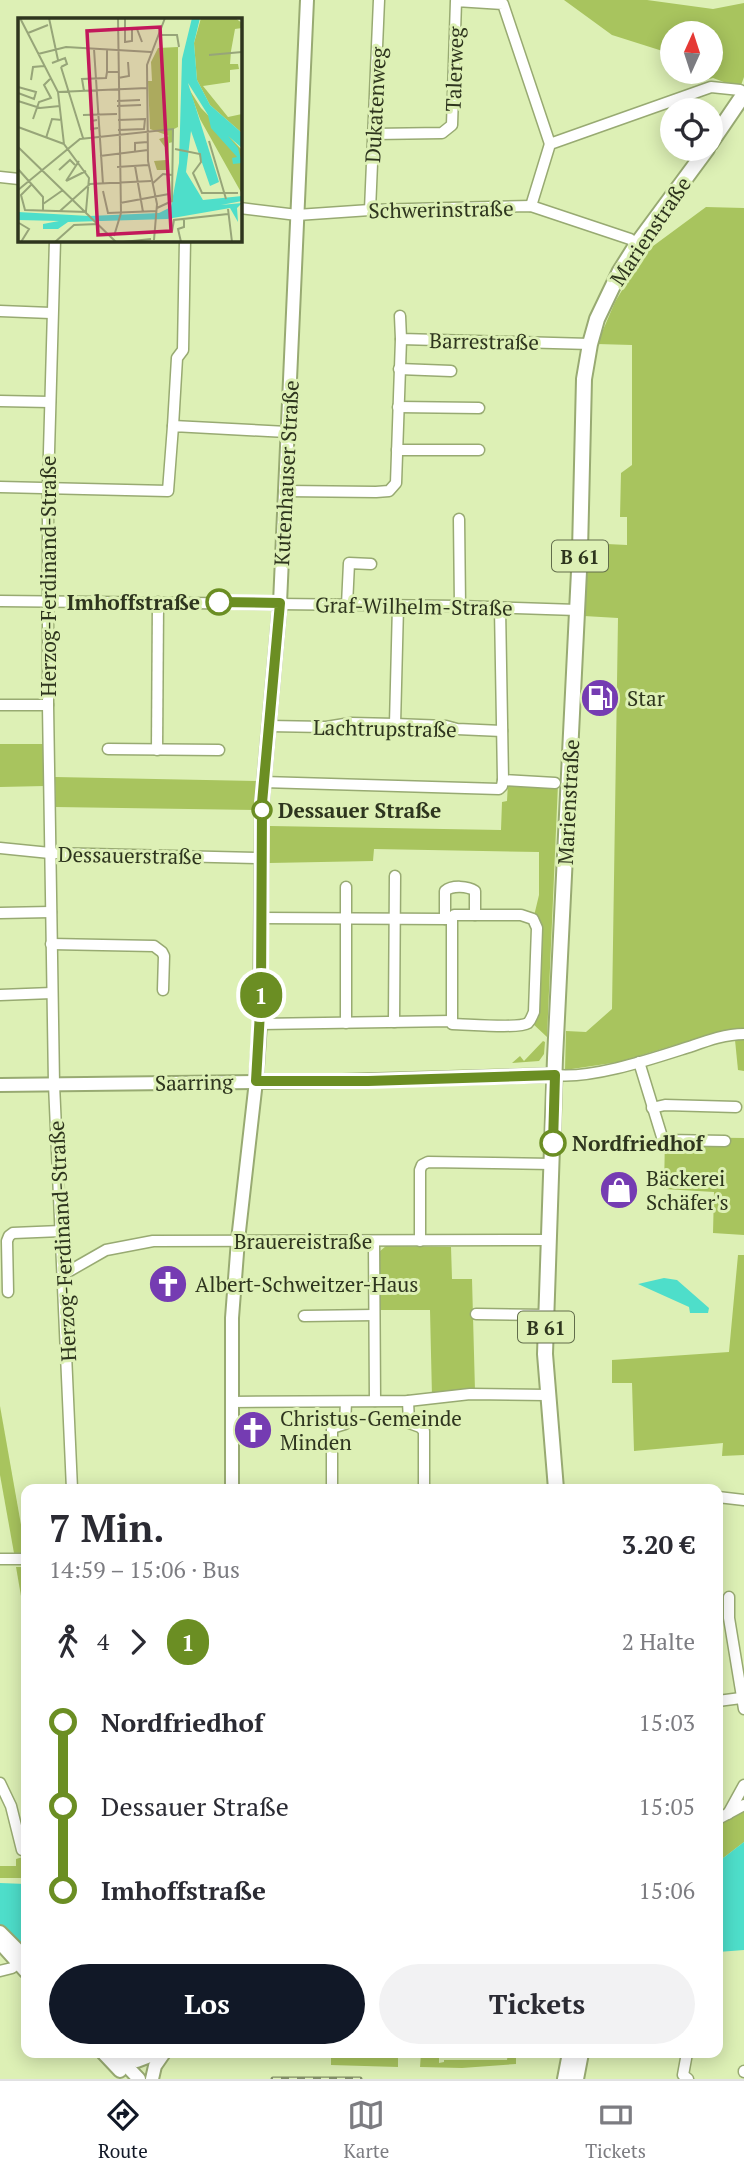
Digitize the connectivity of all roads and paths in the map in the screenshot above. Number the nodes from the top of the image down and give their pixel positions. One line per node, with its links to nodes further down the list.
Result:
1 (307, 0): 13 (street, Kutenhauser Straße)
2 (379, 0): 5 (street, Dukatenweg)
3 (744, 93): 4 (main road); 6 (street)
4 (723, 128)
5 (374, 134): 6 (street, Talerweg); 12 (street, Dukatenweg)
6 (550, 144): 10 (street)
7 (698, 161): 16 (main road, Marienstraße / B 61)
8 (0, 177): 9 (street)
9 (18, 179)
10 (531, 206): 12 (street, Schwerinstraße); 16 (street, Schwerinstraße)
11 (242, 208): 13 (street, Schwerinstraße)
12 (370, 210): 13 (street, Schwerinstraße)
13 (297, 215): 29 (street, Kutenhauser Straße)
14 (55, 242): 18 (street, Herzog-Ferdinand-Straße)
15 (186, 242): 28 (street)
16 (637, 244): 21 (main road, Marienstraße / B 61)
17 (0, 312): 18 (street)
18 (51, 313): 25 (street, Herzog-Ferdinand-Straße)
19 (400, 316): 20 (street, Barrestraße)
20 (401, 339): 21 (street, Barrestraße); 22 (street)
21 (590, 344): 45 (main road, Marienstraße / B 61)
22 (399, 369): 23 (street); 26 (street)
23 (451, 370)
24 (0, 401): 25 (street)
25 (50, 402): 33 (street, Herzog-Ferdinand-Straße)
26 (398, 407): 27 (street); 30 (street)
27 (479, 408)
28 (173, 426): 29 (street); 33 (street)
29 (287, 432): 34 (street, Kutenhauser Straße)
30 (397, 450): 31 (street); 34 (street)
31 (479, 450)
32 (0, 487): 33 (street)
33 (48, 487): 37 (street, Herzog-Ferdinand-Straße)
34 (285, 491): 40 (street, Kutenhauser Straße)
35 (459, 519): 43 (street)
36 (372, 564): 41 (street)
37 (47, 600): 38 (street, Graf-Wilhelm-Straße); 39 (street, Graf-Wilhelm-Straße); 47 (street, Herzog-Ferdinand-Straße)
38 (0, 601)
39 (158, 602): 40 (street, Graf-Wilhelm-Straße); 52 (street)
40 (280, 603): 41 (street, Graf-Wilhelm-Straße); 49 (street, Kutenhauser Straße)
41 (347, 605): 42 (street, Graf-Wilhelm-Straße)
42 (398, 606): 43 (street, Graf-Wilhelm-Straße); 48 (street)
43 (460, 606): 44 (street, Graf-Wilhelm-Straße)
44 (500, 608): 45 (street, Graf-Wilhelm-Straße); 50 (street)
45 (577, 610): 79 (main road, Marienstraße / B 61)
46 (0, 705): 47 (street)
47 (48, 705): 58 (street, Herzog-Ferdinand-Straße)
48 (395, 724): 49 (street, Lachtrupstraße); 50 (street, Lachtrupstraße)
49 (268, 726): 55 (street, Kutenhauser Straße)
50 (502, 731): 54 (street)
51 (108, 750): 52 (street)
52 (157, 750): 53 (street)
53 (219, 750)
54 (503, 780): 55 (street); 56 (street)
55 (263, 782): 59 (street, Kutenhauser Straße)
56 (555, 783)
57 (0, 848): 58 (street, Dessauerstraße)
58 (50, 853): 59 (street, Dessauerstraße); 62 (street, Herzog-Ferdinand-Straße)
59 (261, 858): 65 (street, Kutenhauser Straße)
60 (395, 876): 67 (street)
61 (346, 887): 66 (street)
62 (51, 912): 63 (street); 69 (street, Herzog-Ferdinand-Straße)
63 (0, 913)
64 (475, 915): 68 (street); 68 (street); 73 (street)
65 (261, 918): 66 (street); 76 (street, Kutenhauser Straße)
66 (346, 918): 67 (street); 75 (street)
67 (394, 918): 68 (street); 74 (street)
68 (448, 919): 73 (street)
69 (51, 944): 70 (street); 71 (street, Herzog-Ferdinand-Straße)
70 (163, 990)
71 (52, 993): 72 (street); 81 (street, Herzog-Ferdinand-Straße)
72 (0, 995)
73 (452, 1021): 74 (street)
74 (394, 1022): 75 (street)
75 (345, 1023): 76 (street)
76 (260, 1024): 80 (street, Kutenhauser Straße)
77 (744, 1034): 78 (street)
78 (639, 1062): 79 (street); 84 (street)
79 (555, 1075): 80 (street, Saarring); 86 (main road, Marienstraße / B 61)
80 (256, 1081): 81 (street, Saarring); 88 (street, Kutenhauser Straße)
81 (54, 1084): 82 (street, Saarring); 87 (street, Herzog-Ferdinand-Straße)
82 (0, 1085)
83 (736, 1107): 84 (street)
84 (652, 1108): 85 (street)
85 (725, 1141)
86 (552, 1164): 89 (main road, Marienstraße / B 61); 91 (street)
87 (61, 1231): 92 (street, Herzog-Ferdinand-Straße); 93 (street)
88 (238, 1240): 90 (street, Brauereistraße); 92 (street, Brauereistraße); 101 (street, Kutenhauser Straße)
89 (549, 1240): 91 (street, Brauereistraße); 96 (main road, Marienstraße / B 61)
90 (374, 1241): 91 (street, Brauereistraße); 95 (street)
91 (420, 1241)
92 (64, 1273): 103 (street, Herzog-Ferdinand-Straße)
93 (8, 1292)
94 (476, 1314): 96 (street)
95 (374, 1315): 97 (street); 99 (street)
96 (546, 1315): 98 (main road, Marienstraße / B 61)
97 (304, 1316)
98 (547, 1395): 100 (street); 107 (main road, Marienstraße / B 61)
99 (375, 1401): 100 (street); 102 (street)
100 (408, 1401): 106 (street)
101 (231, 1402): 102 (street); 104 (street, Kutenhauser Straße)
102 (346, 1402): 105 (street)
103 (72, 1484)
104 (232, 1484)
105 (331, 1484)
106 (424, 1484)
107 (556, 1484)
108 (723, 1498): 109 (street)
109 (744, 1500)
110 (0, 1559): 111 (street)
111 (21, 1559)
112 (729, 1597): 114 (street)
113 (723, 1701): 114 (street)
114 (743, 1703)
115 (0, 1783): 119 (street)
116 (744, 1785): 118 (street)
117 (744, 1805): 118 (street)
118 (723, 1817)
119 (21, 1846)
120 (0, 1932): 121 (street)
121 (17, 1956): 122 (street)
122 (0, 1971)
123 (108, 2058): 132 (street)
124 (119, 2058): 133 (street)
125 (127, 2058): 126 (street)
126 (144, 2058)
127 (161, 2058): 134 (street)
128 (576, 2058): 135 (main road)
129 (577, 2058): 136 (main road)
130 (578, 2058): 137 (street)
131 (686, 2058): 138 (street)
132 (127, 2079)
133 (139, 2079)
134 (152, 2079)
135 (565, 2079)
136 (576, 2079)
137 (583, 2079)
138 (688, 2079)

